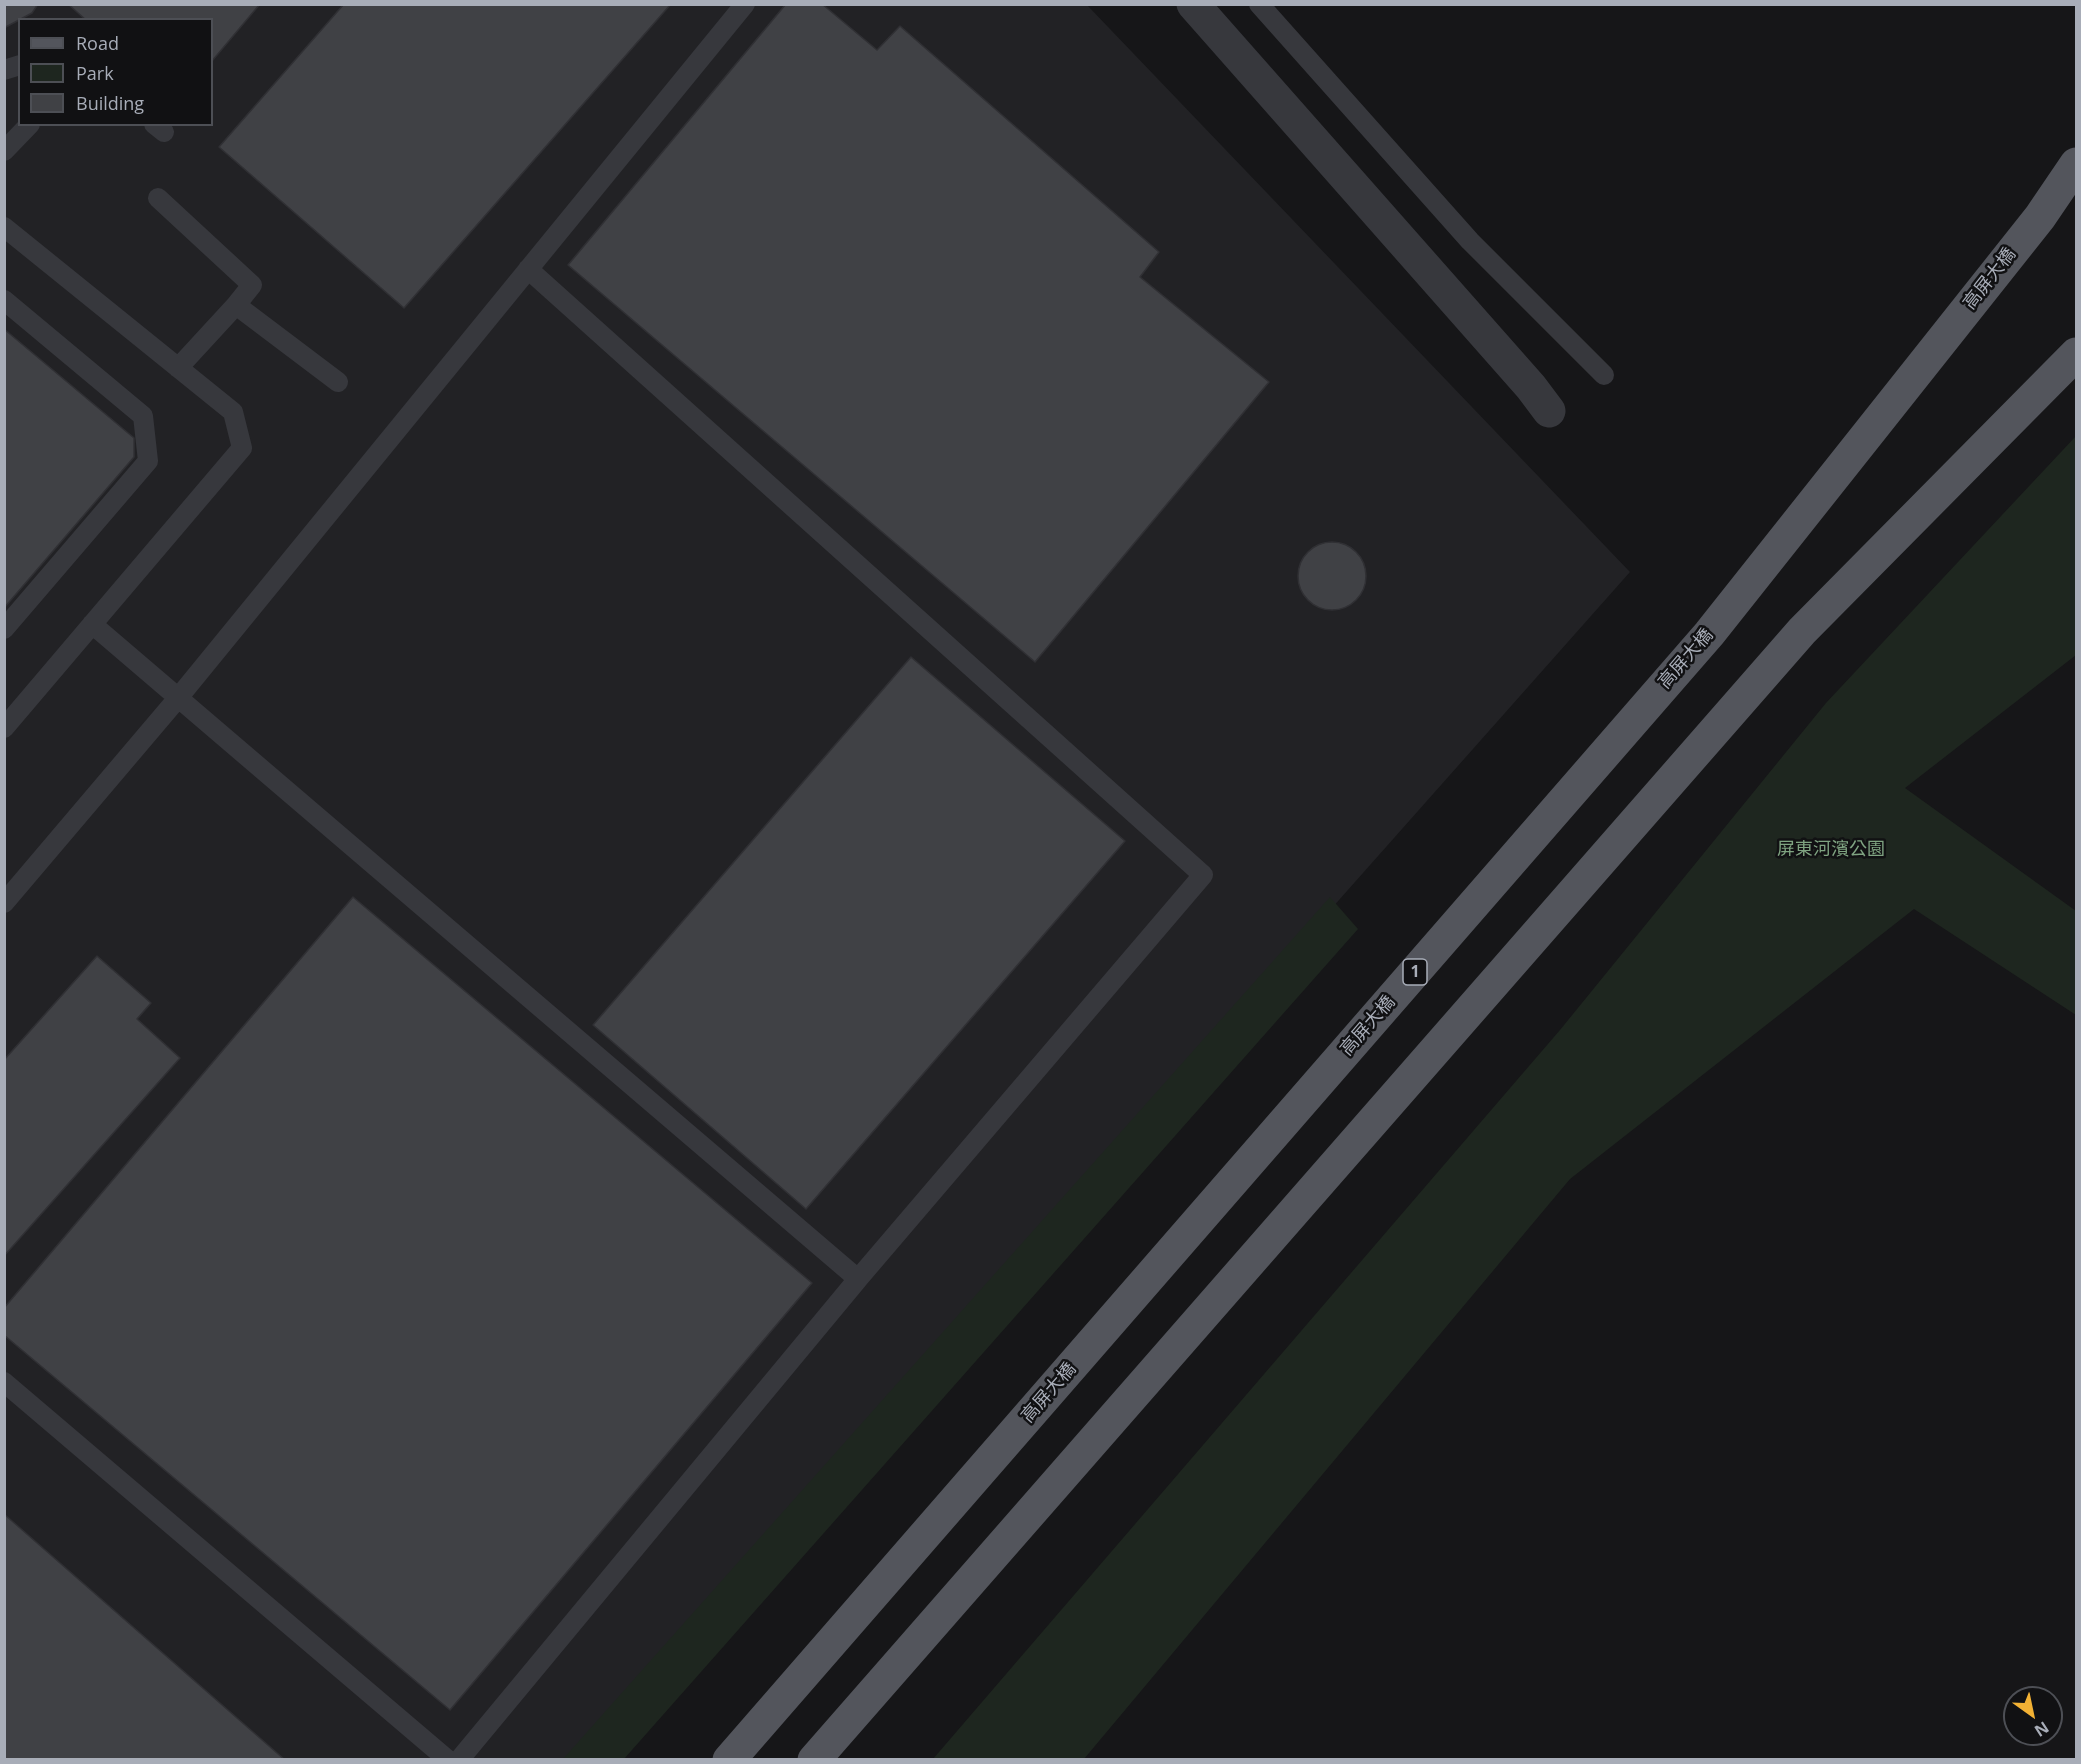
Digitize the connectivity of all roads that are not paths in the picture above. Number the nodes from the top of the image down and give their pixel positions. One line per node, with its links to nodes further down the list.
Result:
1 (745, 4): 9 (lane)
2 (1193, 4): 16 (street)
3 (1259, 4): 14 (lane)
4 (28, 126): 5 (lane)
5 (4, 151)
6 (2076, 164): 26 (main road, 高屏大橋 / 1)
7 (158, 198): 11 (lane)
8 (4, 227): 13 (lane)
9 (528, 269): 19 (lane); 22 (lane)
10 (4, 300): 18 (lane)
11 (236, 305): 13 (lane); 15 (lane)
12 (2076, 354): 27 (main road)
13 (178, 368): 17 (lane)
14 (1604, 375)
15 (338, 382)
16 (1549, 411)
17 (92, 624): 19 (lane); 20 (lane)
18 (4, 629)
19 (178, 698): 21 (lane); 22 (lane)
20 (4, 728)
21 (4, 903)
22 (858, 1279): 25 (lane)
23 (4, 1382): 24 (lane)
24 (448, 1760)
25 (459, 1760)
26 (729, 1760)
27 (814, 1760)

